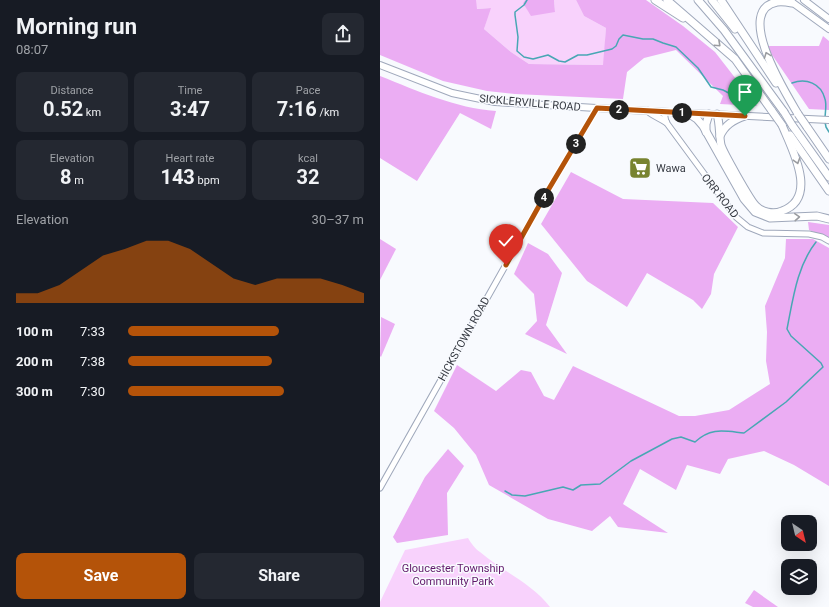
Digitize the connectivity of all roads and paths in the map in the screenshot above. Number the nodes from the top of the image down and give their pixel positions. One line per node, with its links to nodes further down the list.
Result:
1 (655, 0): 12 (highway)
2 (667, 0): 12 (highway)
3 (698, 0): 29 (highway, bridge)
4 (712, 0): 14 (highway)
5 (720, 0): 14 (highway)
6 (804, 0): 8 (main road)
7 (791, 1): 9 (main road); 21 (highway, one-way to 7)
8 (816, 10): 9 (main road); 10 (main road)
9 (811, 16): 11 (main road)
10 (829, 19)
11 (829, 29)
12 (705, 33): 25 (highway, one-way to 25, bridge)
13 (380, 65): 15 (main road, SICKLERVILLE ROAD)
14 (769, 74): 21 (highway)
15 (597, 108): 16 (main road, SICKLERVILLE ROAD); 33 (street, HICKSTOWN ROAD)
16 (648, 111): 17 (main road, SICKLERVILLE ROAD); 24 (main road)
17 (664, 112): 18 (main road, SICKLERVILLE ROAD); 24 (street, ORR ROAD)
18 (688, 113): 19 (main road, SICKLERVILLE ROAD); 26 (highway)
19 (709, 114): 20 (main road, SICKLERVILLE ROAD); 26 (highway)
20 (717, 114): 22 (main road, SICKLERVILLE ROAD); 27 (highway)
21 (798, 114): 28 (highway, bridge)
22 (745, 116): 23 (main road, SICKLERVILLE ROAD); 27 (highway)
23 (827, 120)
24 (666, 122): 32 (street, ORR ROAD)
25 (782, 125): 27 (highway, one-way to 27); 30 (highway)
26 (706, 132): 31 (highway, one-way to 31)
27 (720, 136)
28 (829, 159)
29 (829, 177)
30 (829, 190)
31 (829, 219)
32 (829, 241)
33 (380, 488)

